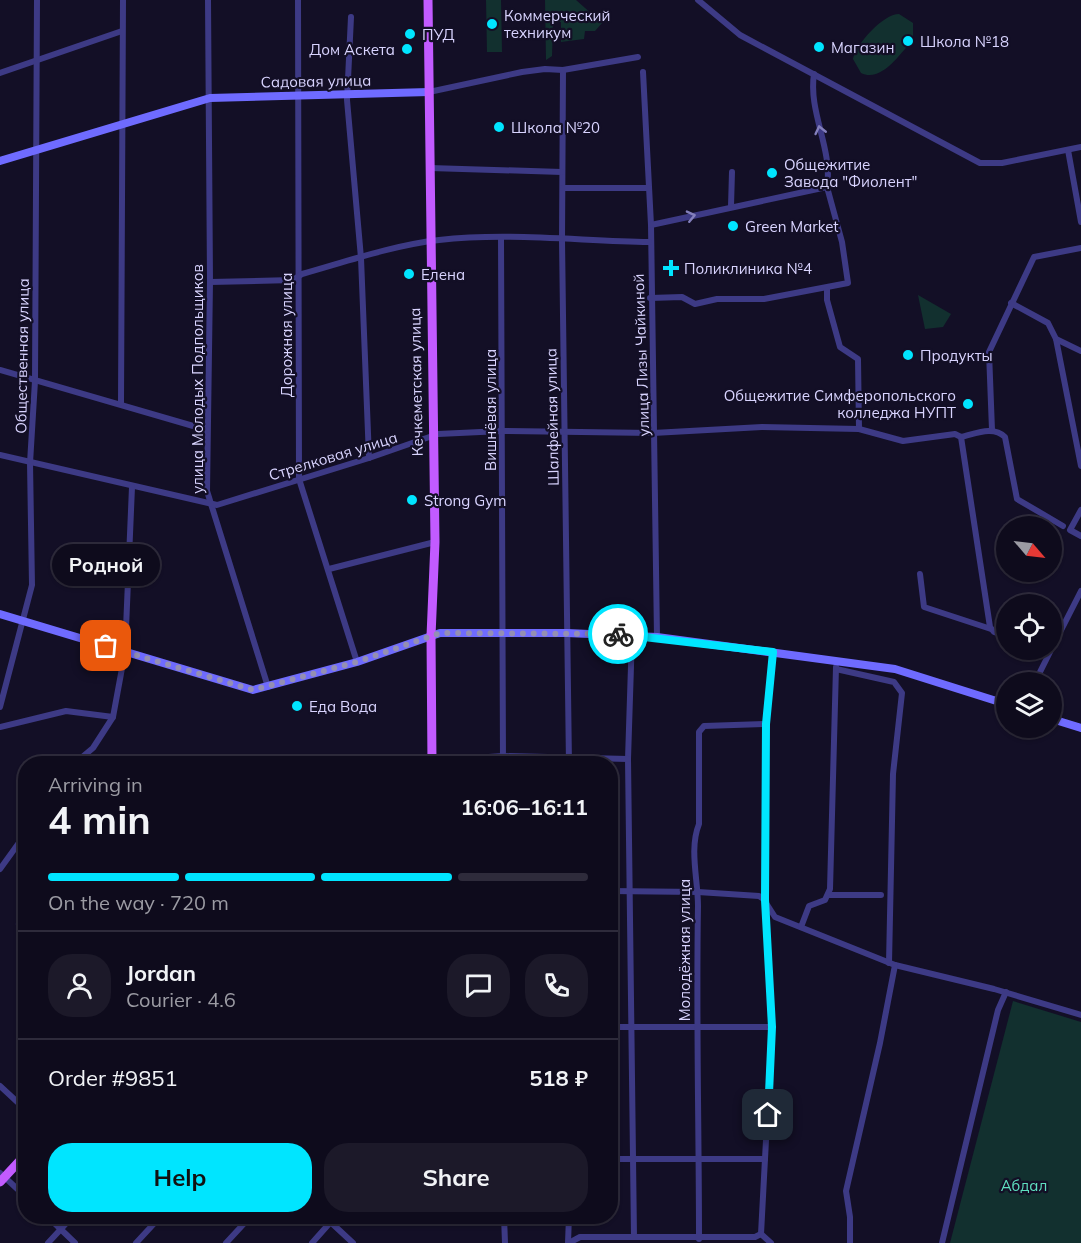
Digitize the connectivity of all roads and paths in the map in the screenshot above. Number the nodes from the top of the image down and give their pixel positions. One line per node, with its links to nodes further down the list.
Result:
1 (37, 0): 10 (street, Общественная улица)
2 (123, 0): 8 (street)
3 (208, 0): 18 (street, улица Молодых Подпольщиков)
4 (298, 0): 17 (street, Дорожная улица)
5 (428, 0): 15 (main road, Кечкеметская улица)
6 (699, 0): 14 (street)
7 (351, 17): 16 (street)
8 (122, 31): 10 (street); 19 (street)
9 (638, 57): 11 (street, Садовая улица)
10 (37, 62): 13 (street); 22 (street, Общественная улица)
11 (563, 70): 15 (street, Садовая улица); 25 (street, Шалфейная улица)
12 (643, 72): 29 (street, улица Лизы Чайкиной)
13 (0, 74)
14 (814, 74): 21 (street); 27 (street, one-way to 14)
15 (429, 92): 16 (main road, Садовая улица); 24 (main road, Кечкеметская улица)
16 (347, 94): 17 (main road, Садовая улица); 38 (street)
17 (299, 96): 18 (main road, Садовая улица); 39 (street, Дорожная улица)
18 (210, 98): 19 (main road, Садовая улица); 40 (street, улица Молодых Подпольщиков)
19 (124, 124): 22 (main road, Садовая улица); 48 (street)
20 (1081, 147): 21 (street)
21 (1068, 150): 31 (street)
22 (37, 151): 23 (main road, Садовая улица); 47 (street, Общественная улица)
23 (0, 161)
24 (430, 168): 25 (street); 35 (main road, Кечкеметская улица)
25 (562, 172): 28 (street, Шалфейная улица)
26 (732, 172): 30 (street)
27 (827, 187): 30 (street); 41 (street)
28 (563, 188): 29 (street); 34 (street, Шалфейная улица)
29 (649, 188): 32 (street, улица Лизы Чайкиной)
30 (731, 207): 32 (street, one-way to 30)
31 (1081, 222)
32 (651, 225): 36 (street, улица Лизы Чайкиной)
33 (501, 237): 34 (street); 35 (street); 52 (street, Вишнёвая улица)
34 (562, 240): 36 (street); 53 (street, Шалфейная улица)
35 (429, 242): 38 (street); 55 (main road, Кечкеметская улица)
36 (649, 242): 42 (street, улица Лизы Чайкиной)
37 (1081, 248): 43 (street)
38 (361, 258): 39 (street); 58 (street)
39 (298, 277): 40 (street); 61 (street, Дорожная улица)
40 (210, 282): 50 (street, улица Молодых Подпольщиков)
41 (827, 288): 42 (street); 49 (street)
42 (650, 298): 54 (street, улица Лизы Чайкиной)
43 (1011, 303): 44 (street); 51 (street)
44 (1056, 339): 45 (street); 60 (street)
45 (1081, 351)
46 (0, 370): 47 (street)
47 (35, 381): 48 (street); 59 (street, Общественная улица)
48 (121, 403): 50 (street)
49 (859, 429): 54 (street, Стрелковая улица); 56 (street, Стрелковая улица)
50 (207, 430): 63 (street, улица Молодых Подпольщиков)
51 (992, 430): 56 (street, Стрелковая улица); 65 (street)
52 (502, 431): 53 (street, Стрелковая улица); 55 (street, Стрелковая улица); 77 (street, Вишнёвая улица)
53 (564, 432): 54 (street, Стрелковая улица); 76 (street, Шалфейная улица)
54 (653, 433): 80 (street, улица Лизы Чайкиной)
55 (432, 435): 58 (street, Стрелковая улица); 67 (main road, Кечкеметская улица)
56 (961, 437): 74 (street)
57 (0, 455): 59 (street, Стрелковая улица)
58 (369, 458): 61 (street, Стрелковая улица)
59 (30, 463): 62 (street, Стрелковая улица); 72 (street, Общественная улица)
60 (1081, 466)
61 (299, 479): 63 (street, Стрелковая улица); 68 (street, Дорожная улица)
62 (132, 487): 63 (street, Стрелковая улица); 81 (street)
63 (209, 504): 85 (street, улица Молодых Подпольщиков)
64 (1081, 510): 66 (street)
65 (1064, 526)
66 (1081, 536)
67 (435, 542): 68 (street); 79 (main road, Кечкеметская улица)
68 (329, 569): 83 (street, Дорожная улица)
69 (920, 574): 74 (street)
70 (1081, 591): 73 (street)
71 (0, 614): 72 (main road)
72 (22, 621): 81 (main road); 87 (street, Общественная улица)
73 (1062, 628)
74 (992, 630): 75 (street)
75 (996, 632)
76 (567, 633): 77 (main road); 78 (main road); 96 (street, Шалфейная улица)
77 (504, 634): 79 (main road); 95 (street, Вишнёвая улица)
78 (632, 635): 80 (main road); 98 (street)
79 (431, 636): 83 (main road); 94 (main road, Кечкеметская улица)
80 (657, 637): 82 (main road)
81 (125, 652): 85 (main road); 88 (street)
82 (773, 652): 84 (main road); 90 (street)
83 (357, 662): 85 (main road)
84 (836, 665): 86 (main road); 104 (street); 108 (street)
85 (268, 687)
86 (996, 701)
87 (0, 708)
88 (113, 717): 91 (street); 93 (street)
89 (1062, 721): 92 (main road)
90 (766, 724): 103 (street, Молодёжная улица); 106 (street)
91 (0, 727)
92 (1081, 728)
93 (84, 756)
94 (432, 756)
95 (503, 756)
96 (569, 756)
97 (618, 759): 98 (street)
98 (628, 759): 101 (street)
99 (18, 844): 100 (street)
100 (0, 869)
101 (631, 890): 102 (street); 103 (street); 112 (street)
102 (618, 891)
103 (698, 892): 106 (street); 114 (street, Молодёжная улица)
104 (828, 895): 105 (street); 107 (street)
105 (881, 895)
106 (765, 896): 107 (street); 113 (street)
107 (801, 927): 108 (street)
108 (892, 964): 109 (street); 145 (street)
109 (1005, 992): 110 (street); 146 (street)
110 (1081, 1015)
111 (618, 1027): 112 (street)
112 (632, 1027): 114 (street); 117 (street)
113 (772, 1027): 114 (street); 118 (street)
114 (696, 1029): 120 (street, Молодёжная улица)
115 (0, 1086): 116 (street)
116 (18, 1103)
117 (633, 1159): 119 (street); 120 (street); 134 (street)
118 (765, 1159): 120 (street); 133 (street)
119 (618, 1160)
120 (699, 1160): 135 (street, Молодёжная улица)
121 (18, 1162): 122 (main road)
122 (2, 1178): 123 (street)
123 (18, 1191)
124 (55, 1224): 132 (street)
125 (65, 1224): 132 (street)
126 (154, 1224): 138 (street)
127 (243, 1224): 139 (street)
128 (330, 1224): 140 (street)
129 (332, 1224): 141 (street)
130 (504, 1224): 142 (street)
131 (569, 1224): 143 (street)
132 (60, 1229): 136 (street); 137 (street)
133 (761, 1234): 135 (street); 144 (street)
134 (634, 1237): 135 (street); 143 (street)
135 (699, 1239)
136 (48, 1243)
137 (75, 1243)
138 (136, 1243)
139 (226, 1243)
140 (312, 1243)
141 (353, 1243)
142 (505, 1243)
143 (569, 1243)
144 (771, 1243)
145 (850, 1243)
146 (942, 1243)

